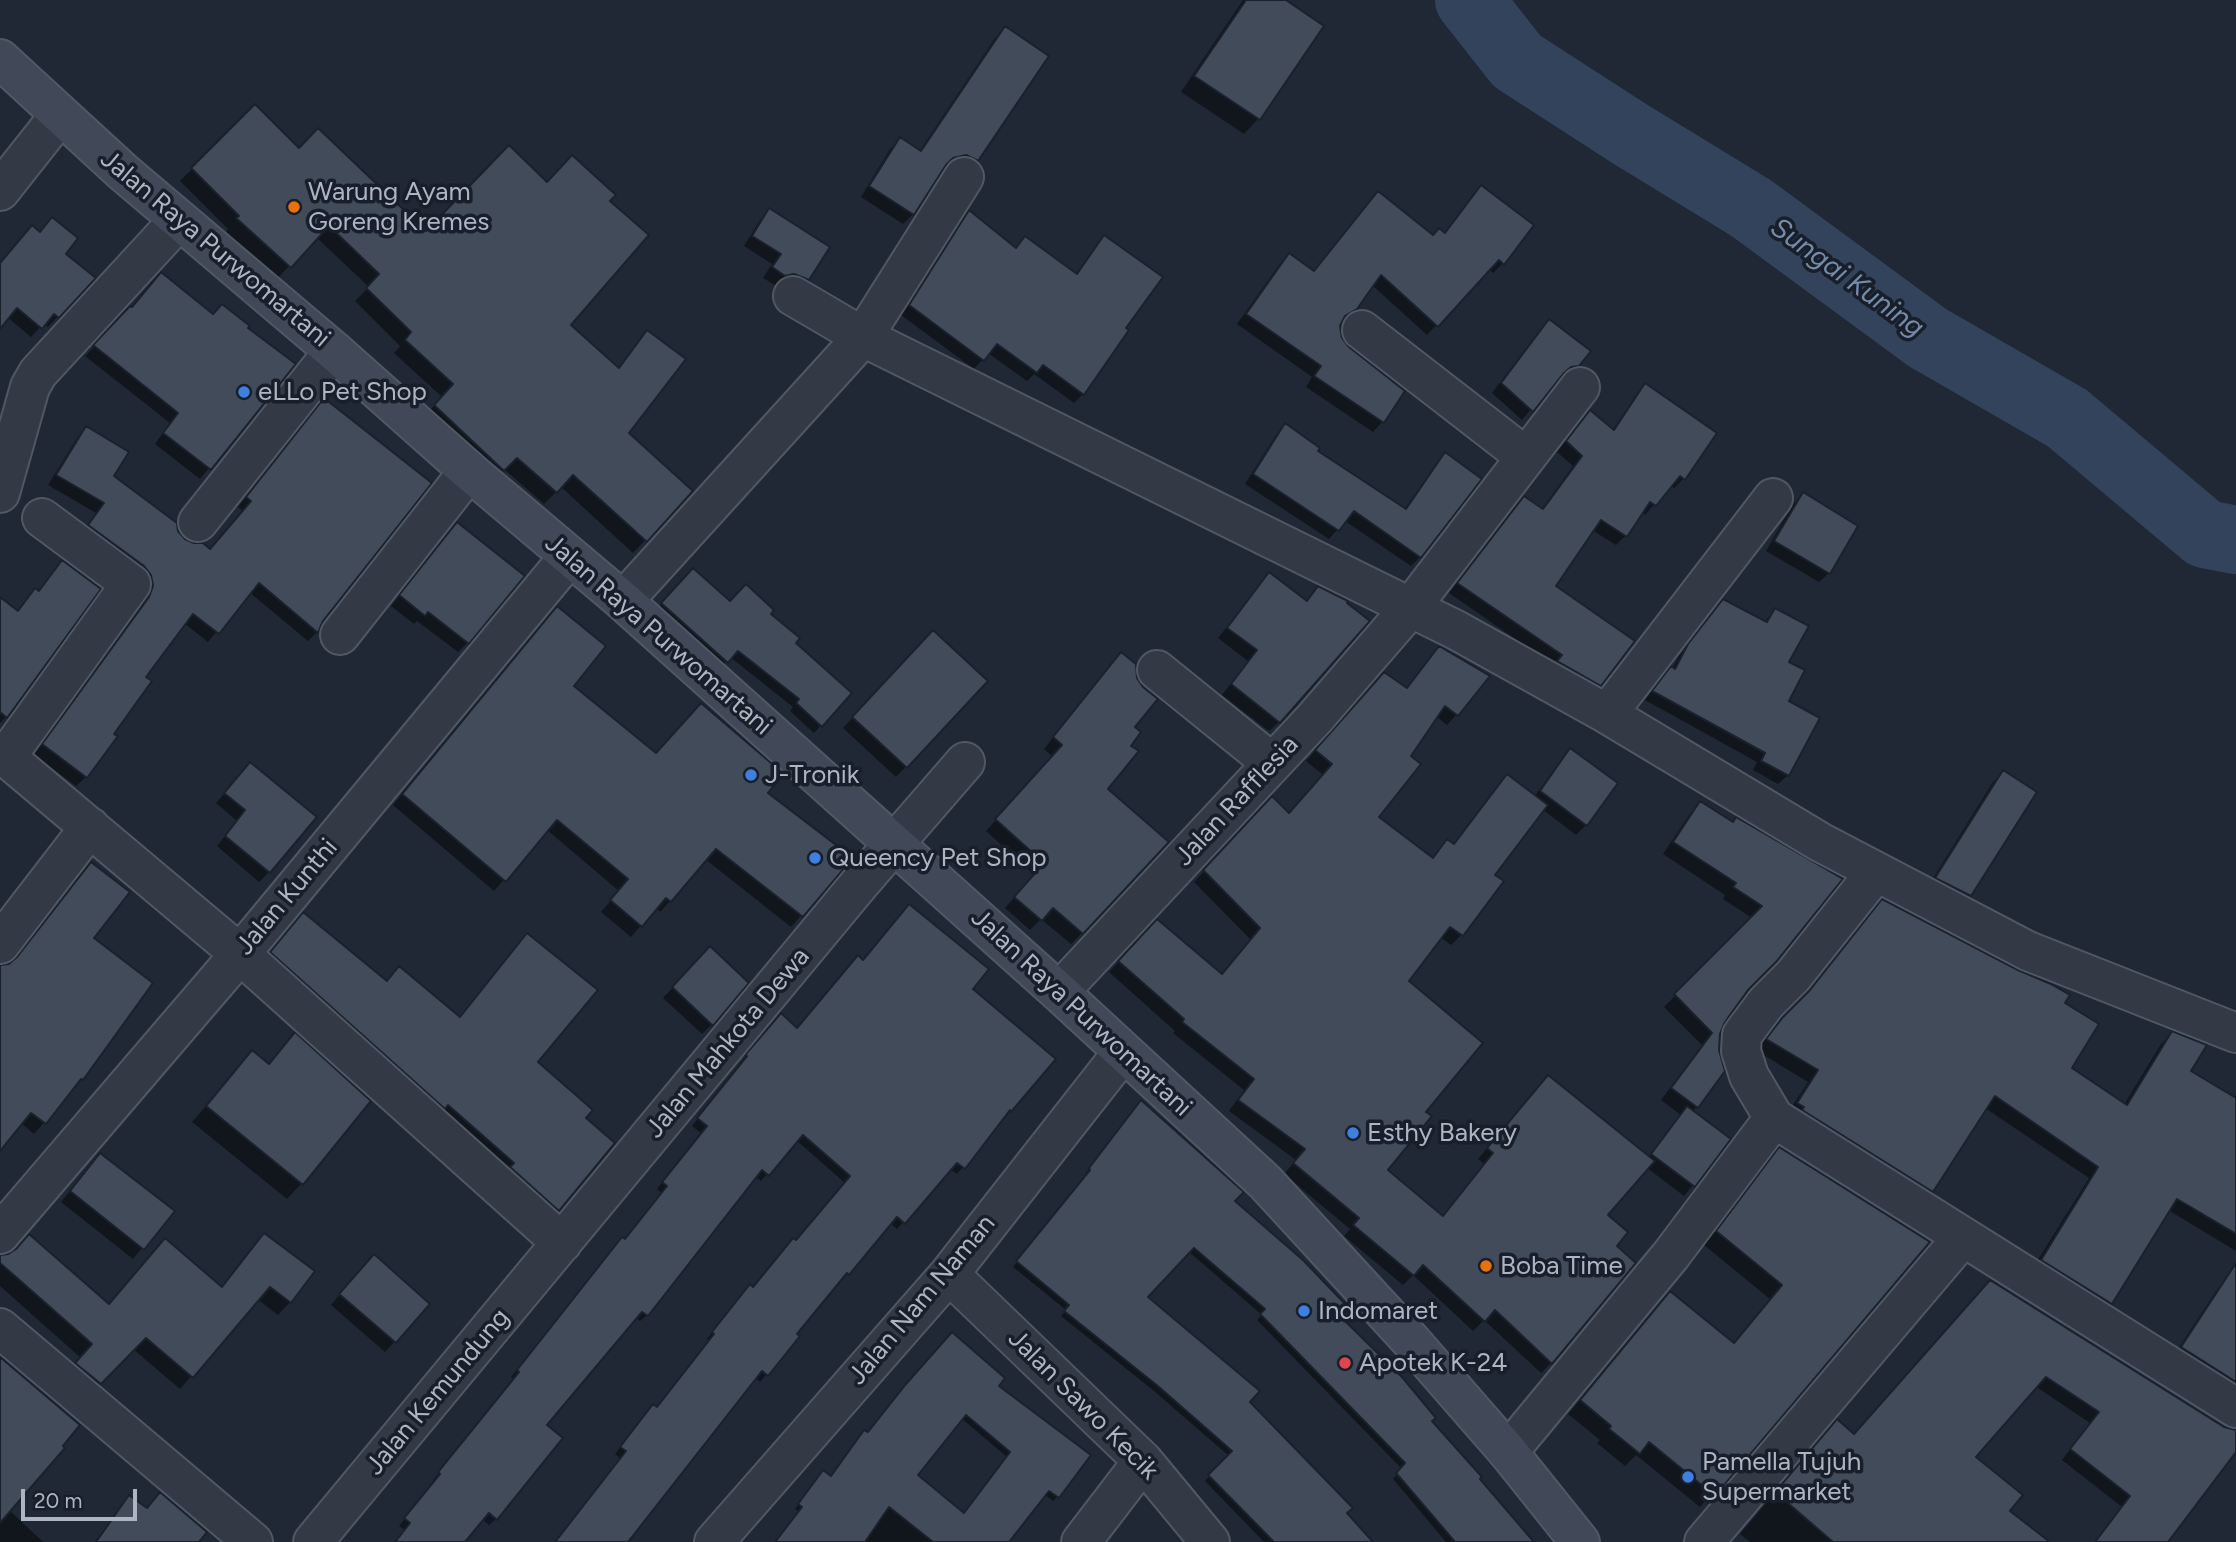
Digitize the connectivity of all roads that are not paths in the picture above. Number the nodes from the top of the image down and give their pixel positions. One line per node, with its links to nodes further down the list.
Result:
1 (0, 59): 2 (street, Jalan Raya Purwomartani)
2 (60, 115): 4 (street); 5 (street, Jalan Raya Purwomartani)
3 (964, 177): 8 (street)
4 (0, 191)
5 (179, 220): 9 (street, Jalan Raya Purwomartani); 13 (street)
6 (793, 296): 8 (street)
7 (1362, 330): 11 (street)
8 (863, 337): 18 (street); 19 (street)
9 (334, 351): 12 (street, Jalan Raya Purwomartani); 16 (street)
10 (1580, 387): 11 (street, Jalan Rafflesia)
11 (1526, 457): 19 (street, Jalan Rafflesia)
12 (469, 471): 17 (street, Jalan Raya Purwomartani); 20 (street)
13 (0, 493)
14 (1773, 498): 22 (street)
15 (42, 518): 23 (street)
16 (198, 522)
17 (569, 557): 18 (street, Jalan Raya Purwomartani); 30 (street, Jalan Kunthi)
18 (623, 601): 27 (street, Jalan Raya Purwomartani)
19 (1411, 607): 22 (street); 25 (street, Jalan Rafflesia)
20 (340, 635)
21 (1157, 670): 25 (street)
22 (1607, 714): 28 (street)
23 (3, 754): 26 (street)
24 (965, 762): 27 (street, Jalan Mahkota Dewa)
25 (1272, 763): 31 (street, Jalan Rafflesia)
26 (90, 827): 29 (street); 30 (street)
27 (893, 843): 31 (street, Jalan Raya Purwomartani); 37 (street, Jalan Mahkota Dewa)
28 (1876, 873): 32 (street); 34 (street)
29 (0, 944)
30 (240, 954): 35 (street, Jalan Kunthi); 37 (street)
31 (1059, 992): 33 (street, Jalan Raya Purwomartani)
32 (2236, 1033)
33 (1122, 1052): 38 (street, Jalan Nam Naman); 41 (street, Jalan Raya Purwomartani)
34 (1774, 1118): 36 (street); 41 (street)
35 (0, 1234)
36 (1963, 1237): 40 (street); 49 (street)
37 (562, 1243): 44 (street, Jalan Kemundung)
38 (949, 1274): 42 (street, Jalan Sawo Kecik); 45 (street, Jalan Nam Naman)
39 (0, 1328): 43 (street)
40 (2236, 1408)
41 (1508, 1452): 48 (street, Jalan Raya Purwomartani)
42 (1143, 1461): 46 (street); 47 (street, Jalan Sawo Kecik)
43 (253, 1542)
44 (313, 1542)
45 (714, 1542)
46 (1081, 1542)
47 (1210, 1542)
48 (1580, 1542)
49 (1704, 1542)

